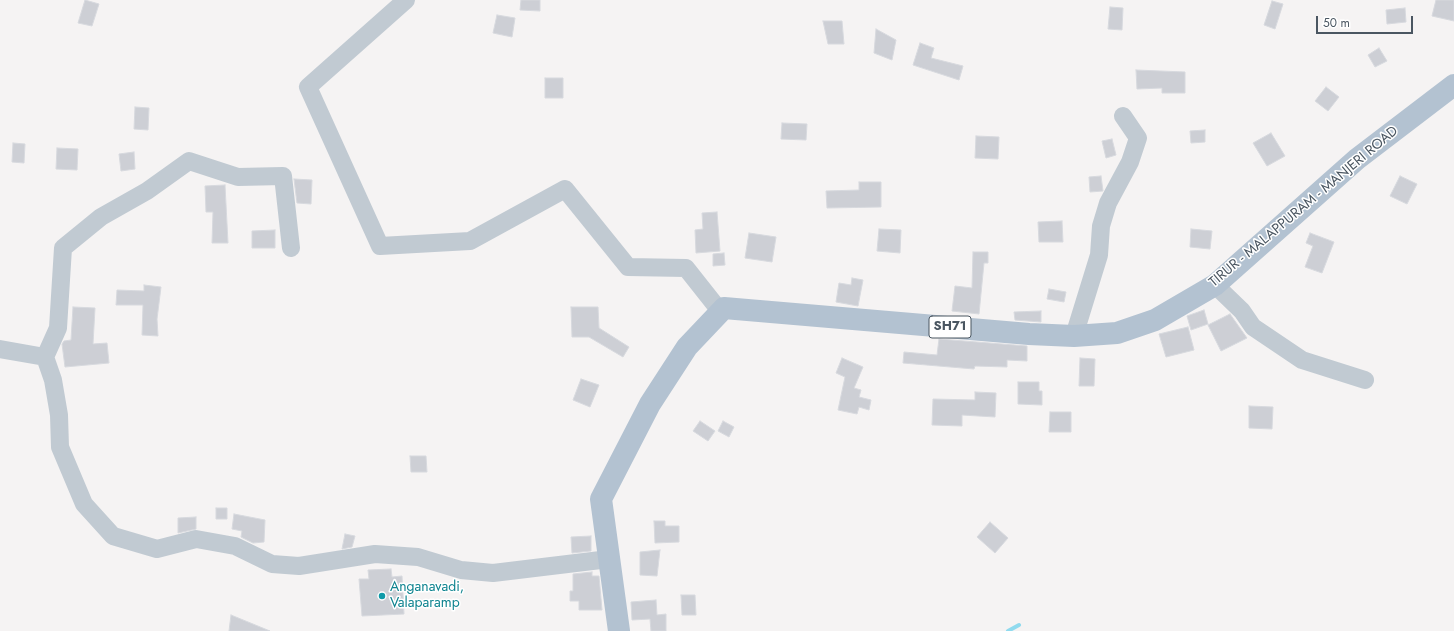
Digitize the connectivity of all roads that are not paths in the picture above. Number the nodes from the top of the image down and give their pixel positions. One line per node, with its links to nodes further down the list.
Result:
1 (406, 0): 6 (street)
2 (1454, 85): 5 (main road, TIRUR - MALAPPURAM - MANJERI ROAD / SH71)
3 (1123, 116): 7 (street)
4 (291, 248): 9 (street)
5 (1215, 284): 7 (main road, TIRUR - MALAPPURAM - MANJERI ROAD / SH71); 10 (street)
6 (720, 311): 7 (main road, TIRUR - MALAPPURAM - MANJERI ROAD / SH71); 11 (main road)
7 (1074, 336)
8 (0, 349): 9 (street)
9 (45, 358): 11 (street)
10 (1365, 380)
11 (609, 559): 12 (main road)
12 (619, 631)

